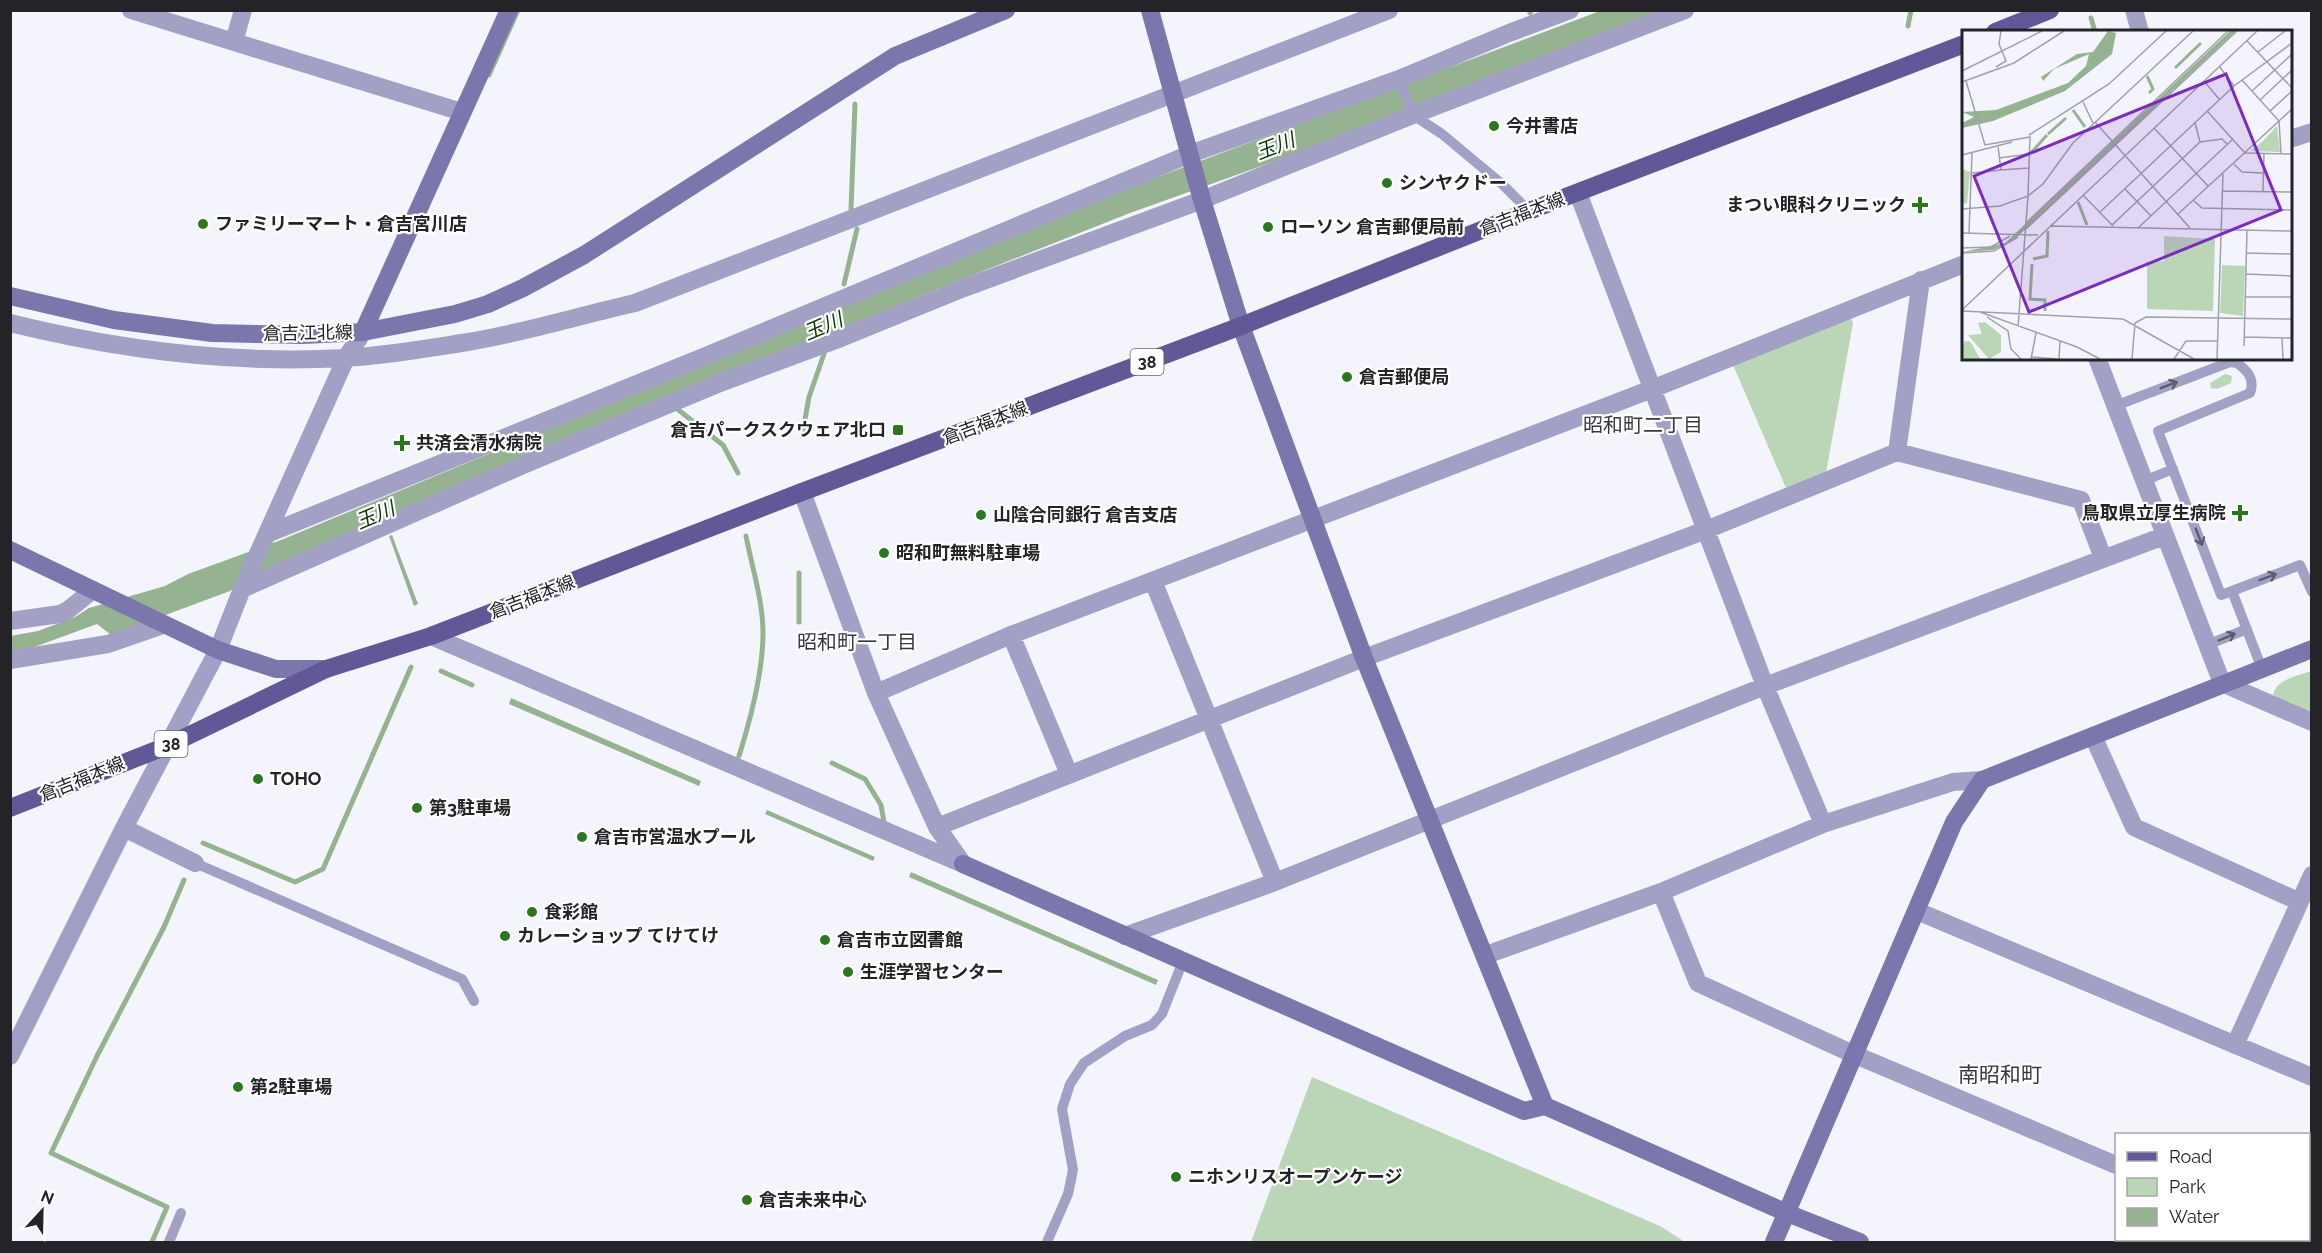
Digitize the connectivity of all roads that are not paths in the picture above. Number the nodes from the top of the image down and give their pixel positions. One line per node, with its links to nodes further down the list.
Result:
1 (131, 10): 13 (street)
2 (243, 10): 13 (street)
3 (509, 10): 17 (street, 倉吉江北線)
4 (1006, 10): 30 (street)
5 (1150, 10): 16 (street)
6 (1389, 10): 16 (street)
7 (1570, 10): 15 (street)
8 (1685, 10): 18 (street)
9 (2050, 10): 11 (main road)
10 (2134, 10): 12 (street)
11 (2000, 30)
12 (2139, 30)
13 (234, 42): 17 (street)
14 (1962, 45): 22 (main road, 倉吉福本線 / 38)
15 (1399, 79): 18 (lane); 21 (street)
16 (1174, 94): 21 (street); 31 (street)
17 (462, 112): 30 (street, 倉吉江北線)
18 (1413, 115): 23 (street); 24 (lane)
19 (2312, 132): 20 (street)
20 (2292, 139)
21 (1190, 154): 23 (street); 42 (street)
22 (1578, 193): 24 (main road, 倉吉福本線 / 38); 33 (street)
23 (1202, 200): 29 (street); 46 (street)
24 (1529, 211): 29 (main road, 倉吉福本線 / 38)
25 (1962, 265): 26 (street)
26 (1921, 280): 33 (street); 35 (street)
27 (10, 296): 30 (street, 倉吉江北線)
28 (10, 323): 31 (street)
29 (1241, 326): 38 (main road, 倉吉福本線 / 38); 39 (street)
30 (363, 332): 31 (street)
31 (346, 358): 42 (street)
32 (2098, 360): 34 (street)
33 (1652, 389): 39 (street); 40 (street)
34 (2115, 406): 36 (lane, one-way to 36); 37 (street)
35 (1897, 452): 40 (street); 44 (street)
36 (2173, 469): 37 (lane); 47 (lane, one-way to 47)
37 (2144, 481): 41 (street)
38 (802, 492): 54 (main road, 倉吉福本線 / 38); 64 (street)
39 (1313, 521): 45 (street); 58 (street)
40 (1706, 530): 58 (street); 63 (street)
41 (2164, 536): 44 (street); 55 (street)
42 (265, 537): 46 (street)
43 (10, 550): 49 (street)
44 (2103, 558): 63 (street)
45 (1154, 581): 53 (street); 65 (street)
46 (243, 587): 57 (street)
47 (2232, 591): 48 (lane, one-way to 48); 52 (lane)
48 (2312, 592)
49 (99, 593): 50 (street); 51 (street)
50 (10, 621)
51 (160, 624): 57 (street); 59 (street)
52 (2247, 628): 55 (lane, one-way to 52); 61 (lane)
53 (1011, 635): 64 (street); 69 (street)
54 (431, 636): 60 (main road, 倉吉福本線 / 38); 77 (street)
55 (2207, 645): 62 (street)
56 (2312, 649): 61 (street)
57 (218, 650): 60 (street); 68 (street)
58 (1364, 658): 65 (street); 72 (street)
59 (10, 660)
60 (326, 669): 68 (main road, 倉吉福本線 / 38)
61 (2262, 669): 62 (street)
62 (2222, 684): 66 (street); 67 (street)
63 (1766, 686): 72 (street); 73 (street)
64 (876, 693): 74 (street)
65 (1209, 719): 69 (street); 79 (street)
66 (2312, 722)
67 (2093, 736): 70 (street); 81 (street)
68 (169, 744): 71 (main road, 倉吉福本線 / 38); 75 (street)
69 (1069, 774): 74 (street)
70 (1982, 780): 73 (street); 82 (street)
71 (10, 808)
72 (1430, 819): 79 (street); 84 (street)
73 (1823, 824): 80 (street)
74 (937, 826): 77 (street)
75 (124, 828): 76 (street); 89 (street)
76 (195, 862): 86 (lane)
77 (963, 864): 83 (street)
78 (2312, 875): 81 (street)
79 (1275, 882): 83 (street)
80 (1661, 892): 84 (street); 88 (street)
81 (2300, 902): 87 (street)
82 (1917, 911): 87 (street); 88 (street)
83 (1125, 936): 85 (street)
84 (1486, 955): 91 (street)
85 (1183, 961): 91 (street); 96 (lane)
86 (474, 1001)
87 (2235, 1045): 90 (street)
88 (1854, 1054): 92 (street); 94 (street)
89 (10, 1056)
90 (2312, 1077)
91 (1545, 1106): 94 (street)
92 (2115, 1165)
93 (181, 1213): 95 (lane)
94 (1787, 1213): 97 (street); 98 (street)
95 (169, 1242)
96 (1047, 1242)
97 (1774, 1242)
98 (1860, 1242)

